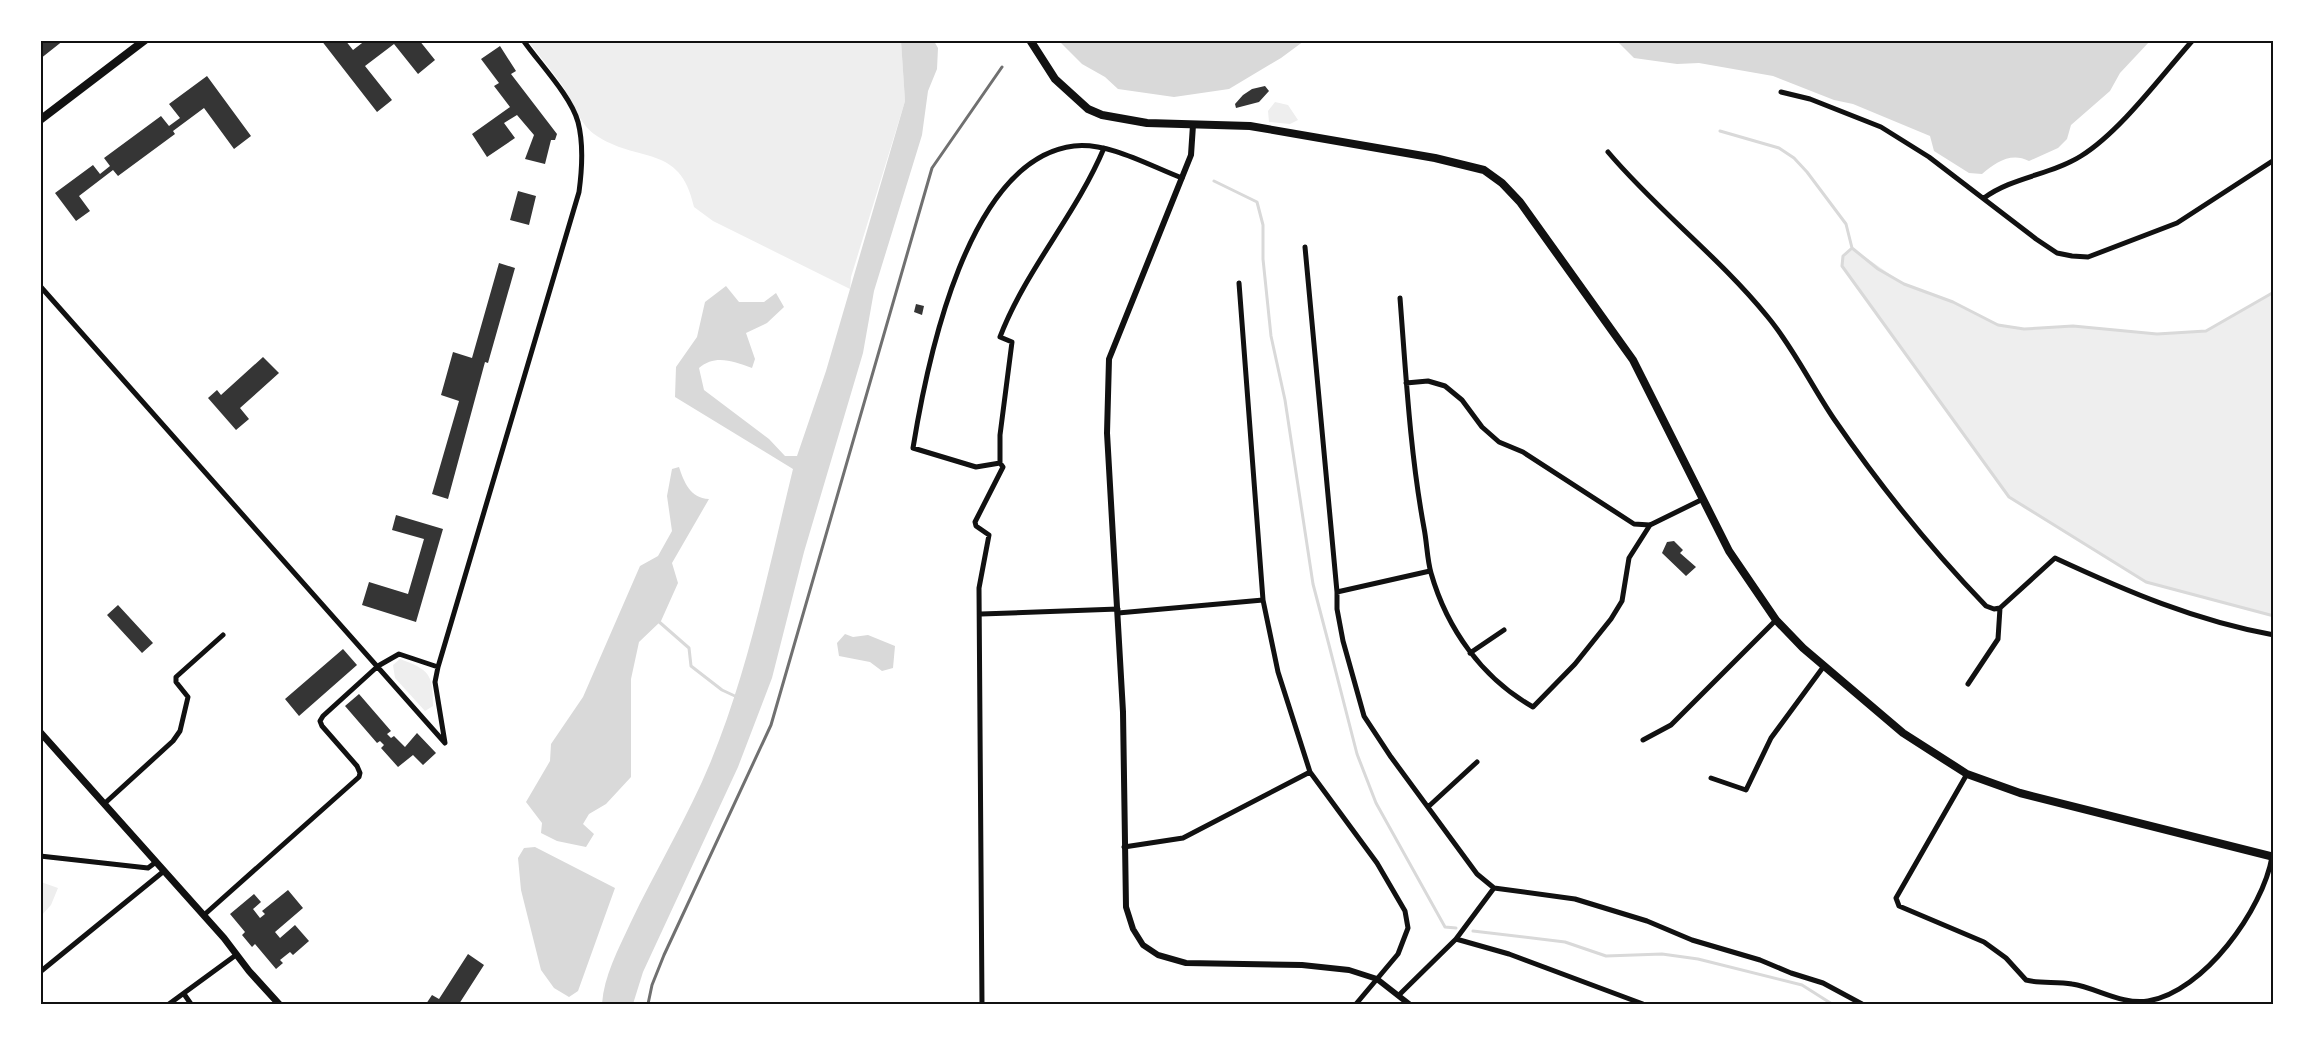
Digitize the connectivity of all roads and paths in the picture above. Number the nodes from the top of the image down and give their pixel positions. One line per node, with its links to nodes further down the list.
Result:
1 (145, 40): 6 (main road)
2 (523, 40): 34 (street)
3 (1030, 40): 7 (main road)
4 (2193, 40): 12 (street)
5 (1780, 92): 12 (street)
6 (40, 120)
7 (1193, 124): 11 (street); 19 (main road)
8 (1104, 148): 11 (street); 18 (street); 18 (street)
9 (1608, 152): 24 (street)
10 (2274, 160): 12 (street)
11 (1182, 178): 25 (street)
12 (1984, 198)
13 (1305, 247): 22 (street)
14 (1239, 283): 23 (street)
15 (40, 286): 32 (street)
16 (1400, 298): 17 (street)
17 (1406, 383): 20 (street); 21 (street)
18 (1000, 462): 26 (street)
19 (1703, 499): 20 (street); 27 (main road)
20 (1650, 525): 31 (street)
21 (1430, 571): 22 (street); 31 (street)
22 (1338, 592): 43 (street)
23 (1263, 600): 25 (street); 39 (street)
24 (2000, 608): 30 (street); 35 (street)
25 (1118, 611): 26 (street); 44 (street)
26 (981, 614): 60 (street)
27 (1776, 621): 33 (main road); 37 (street)
28 (1504, 630): 31 (street)
29 (223, 635): 42 (street)
30 (2274, 635)
31 (1470, 653)
32 (378, 666): 34 (street); 34 (street); 50 (street)
33 (1824, 666): 40 (main road); 41 (street)
34 (438, 667)
35 (1968, 684)
36 (40, 732): 42 (main road)
37 (1643, 740)
38 (1477, 762): 43 (street)
39 (1310, 772): 44 (street); 54 (street)
40 (1967, 774): 46 (main road); 46 (street)
41 (1711, 778)
42 (104, 804): 47 (main road)
43 (1428, 807): 49 (street)
44 (1124, 847): 54 (street)
45 (40, 856): 47 (street)
46 (2273, 857)
47 (156, 862): 48 (main road)
48 (165, 871): 50 (main road); 53 (street)
49 (1494, 888): 51 (street); 64 (street)
50 (204, 915): 52 (main road)
51 (1456, 939): 56 (street); 63 (street)
52 (236, 955): 55 (street); 59 (main road)
53 (40, 972)
54 (1377, 979): 56 (street); 61 (street)
55 (184, 994): 57 (street); 58 (street)
56 (1399, 995): 62 (street)
57 (169, 1005)
58 (191, 1005)
59 (279, 1005)
60 (982, 1005)
61 (1356, 1005)
62 (1409, 1005)
63 (1643, 1005)
64 (1862, 1005)

